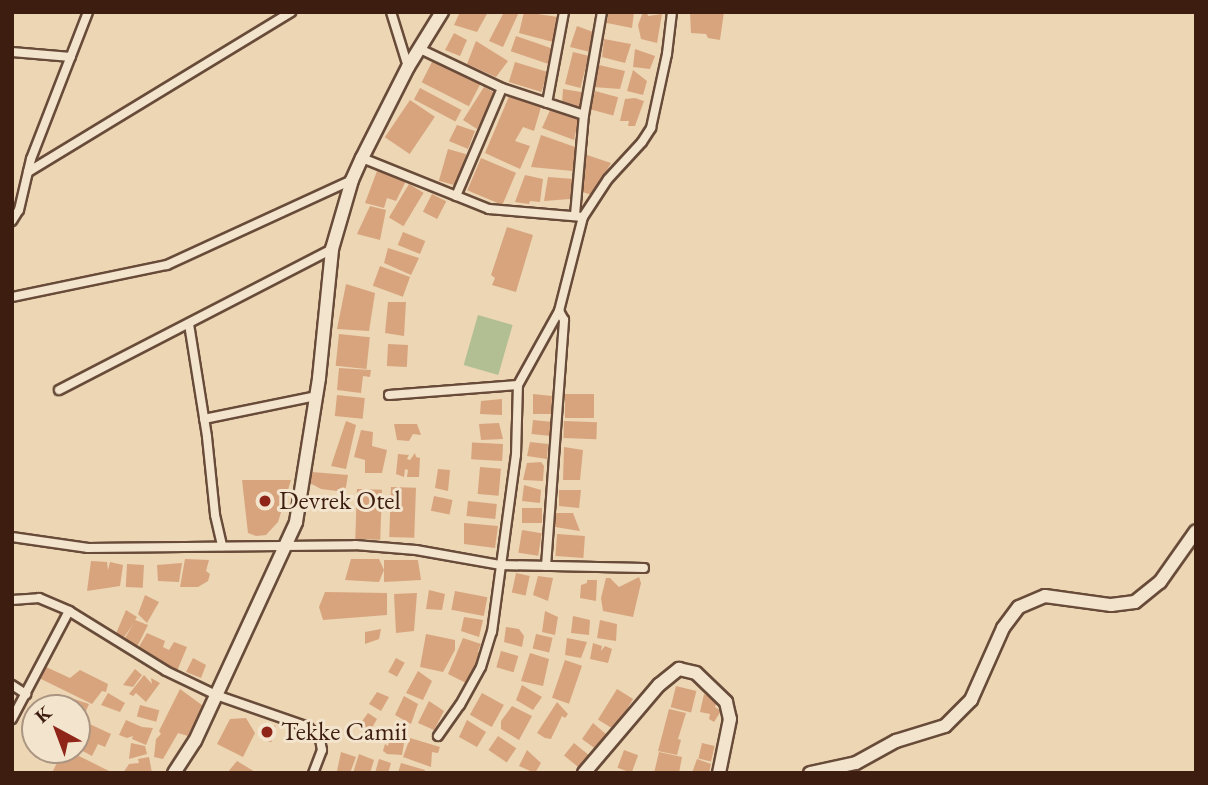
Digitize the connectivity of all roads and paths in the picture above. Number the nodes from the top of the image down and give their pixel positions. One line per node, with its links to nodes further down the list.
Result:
1 (88, 12): 10 (street)
2 (291, 12): 16 (street)
3 (391, 12): 11 (street)
4 (442, 12): 8 (street)
5 (602, 12): 14 (street)
6 (672, 12): 19 (street)
7 (562, 13): 13 (street)
8 (420, 49): 11 (street); 12 (street)
9 (12, 52): 10 (street)
10 (71, 57): 16 (street)
11 (408, 67): 15 (street)
12 (502, 88): 13 (street); 18 (street)
13 (547, 103): 14 (street)
14 (584, 115): 19 (street)
15 (362, 158): 17 (street); 18 (street)
16 (28, 172): 20 (street)
17 (352, 180): 21 (street); 22 (street)
18 (456, 196): 19 (street)
19 (579, 216): 23 (street)
20 (12, 222)
21 (332, 250): 24 (street); 28 (street)
22 (12, 297)
23 (559, 311): 25 (street); 35 (street)
24 (189, 324): 26 (street); 29 (street)
25 (518, 385): 27 (street); 34 (street)
26 (59, 390)
27 (389, 395)
28 (316, 396): 29 (street); 32 (street)
29 (204, 419): 33 (street)
30 (1196, 531): 49 (street)
31 (12, 537): 33 (street)
32 (284, 544): 33 (street); 34 (street); 41 (street)
33 (222, 546)
34 (500, 565): 35 (street); 44 (street)
35 (547, 566): 36 (street)
36 (644, 568)
37 (12, 600): 38 (street)
38 (69, 611): 40 (street); 41 (street)
39 (12, 685): 40 (street)
40 (26, 694)
41 (216, 695): 45 (street); 46 (street)
42 (21, 703): 43 (street)
43 (12, 719)
44 (438, 736)
45 (174, 773)
46 (313, 773)
47 (584, 773): 48 (street)
48 (719, 773)
49 (810, 773)

